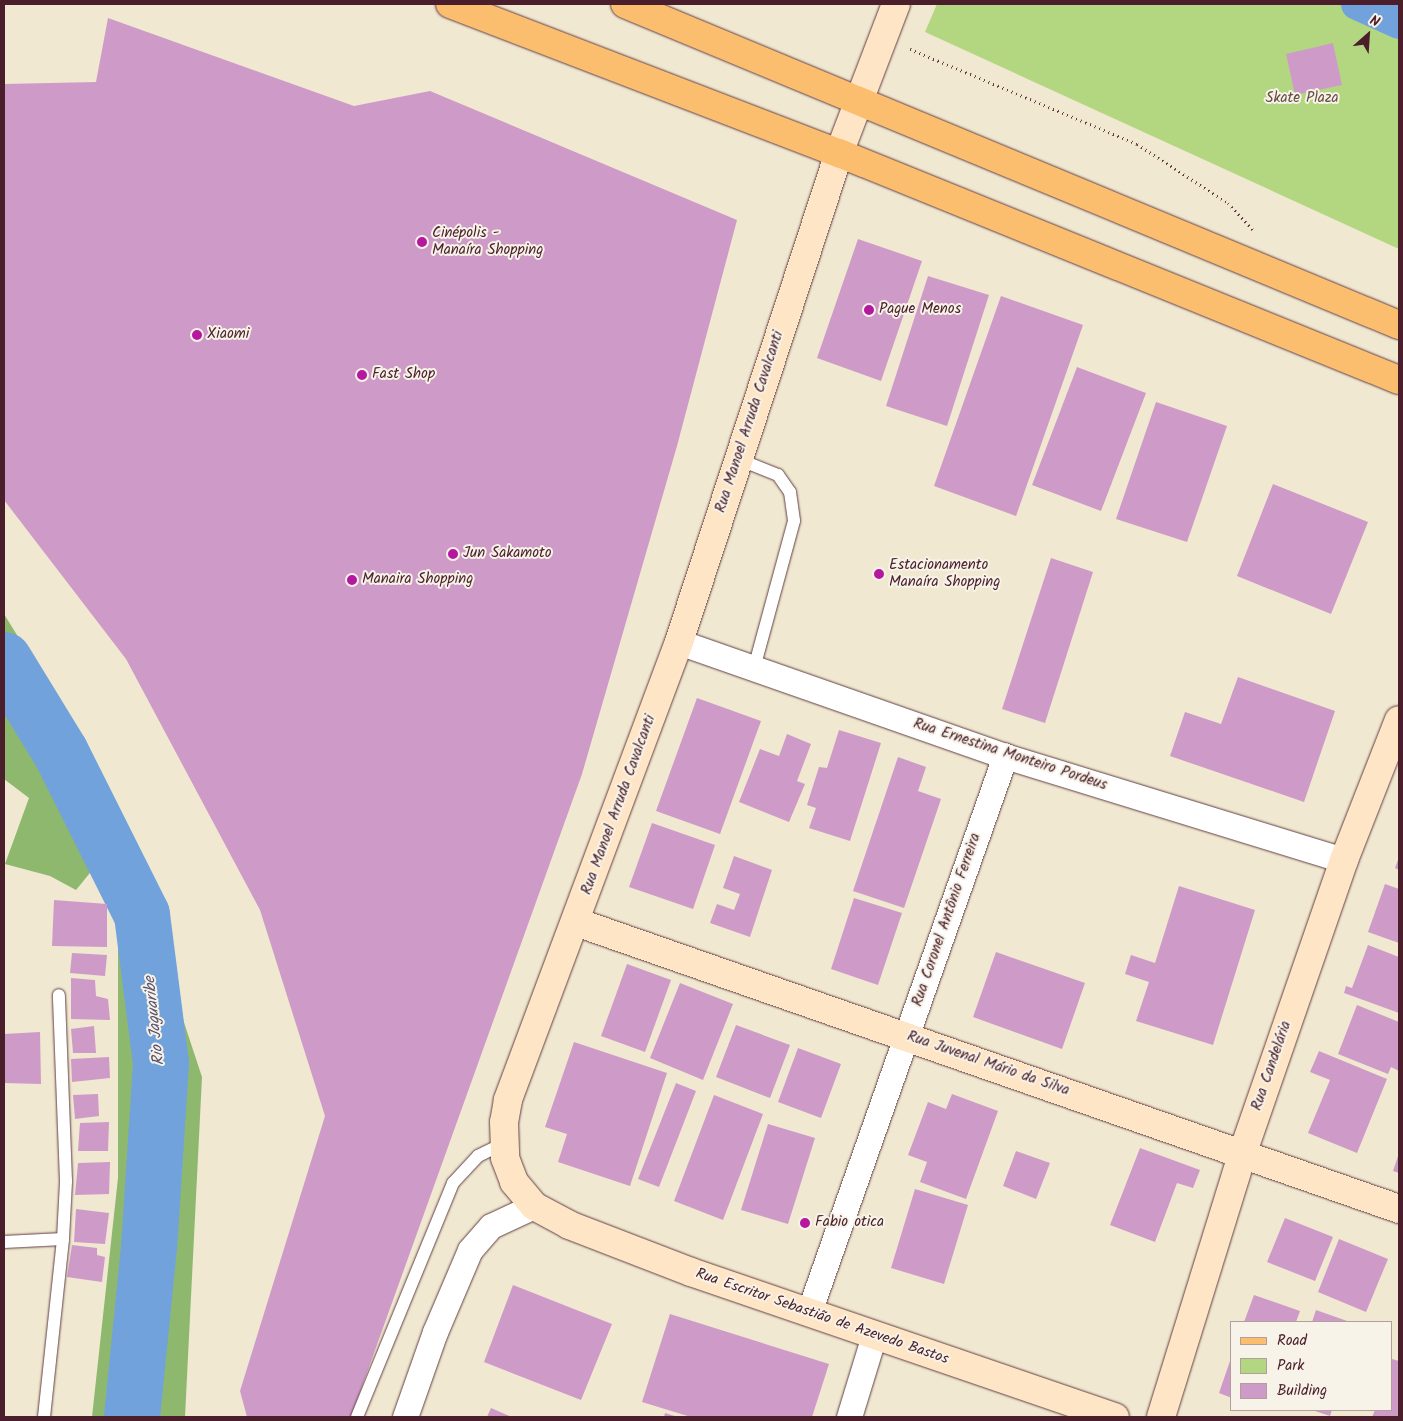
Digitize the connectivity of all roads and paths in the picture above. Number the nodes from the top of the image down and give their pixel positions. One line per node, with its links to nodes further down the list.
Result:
1 (450, 4): 6 (main road)
2 (625, 4): 5 (main road)
3 (896, 4): 4 (main road, Rua Manoel Arruda Cavalcanti)
4 (882, 37): 5 (main road, Rua Manoel Arruda Cavalcanti); 7 (path)
5 (859, 99): 6 (main road, Rua Manoel Arruda Cavalcanti); 8 (main road)
6 (839, 153): 9 (main road); 10 (main road, Rua Manoel Arruda Cavalcanti)
7 (1259, 237)
8 (1399, 325)
9 (1399, 380)
10 (738, 459): 11 (main road, Rua Manoel Arruda Cavalcanti); 12 (lane)
11 (679, 642): 12 (street, Rua Ernestina Monteiro Pordeus); 16 (main road, Rua Manoel Arruda Cavalcanti)
12 (754, 668): 14 (street, Rua Ernestina Monteiro Pordeus)
13 (1399, 720): 15 (main road, Rua Candelária)
14 (1005, 756): 15 (street, Rua Ernestina Monteiro Pordeus); 18 (street, Rua Coronel Antônio Ferreira)
15 (1344, 860): 20 (main road, Rua Candelária)
16 (576, 922): 18 (main road, Rua Juvenal Mário da Silva); 19 (main road, Rua Manoel Arruda Cavalcanti)
17 (59, 995): 23 (lane)
18 (906, 1036): 20 (main road, Rua Juvenal Mário da Silva); 25 (street, Rua Coronel Antônio Ferreira)
19 (503, 1144): 21 (main road, Rua Manoel Arruda Cavalcanti); 28 (lane)
20 (1242, 1152): 22 (main road, Rua Juvenal Mário da Silva); 32 (main road, Rua Candelária)
21 (534, 1206): 25 (main road, Rua Escritor Sebastião de Azevedo Bastos); 29 (street)
22 (1399, 1209)
23 (63, 1239): 24 (lane); 27 (lane)
24 (4, 1242)
25 (809, 1312): 26 (main road, Rua Escritor Sebastião de Azevedo Bastos)
26 (874, 1335): 30 (street); 31 (main road, Rua Escritor Sebastião de Azevedo Bastos)
27 (44, 1417)
28 (357, 1417)
29 (406, 1417)
30 (849, 1417)
31 (1114, 1417)
32 (1161, 1417)

